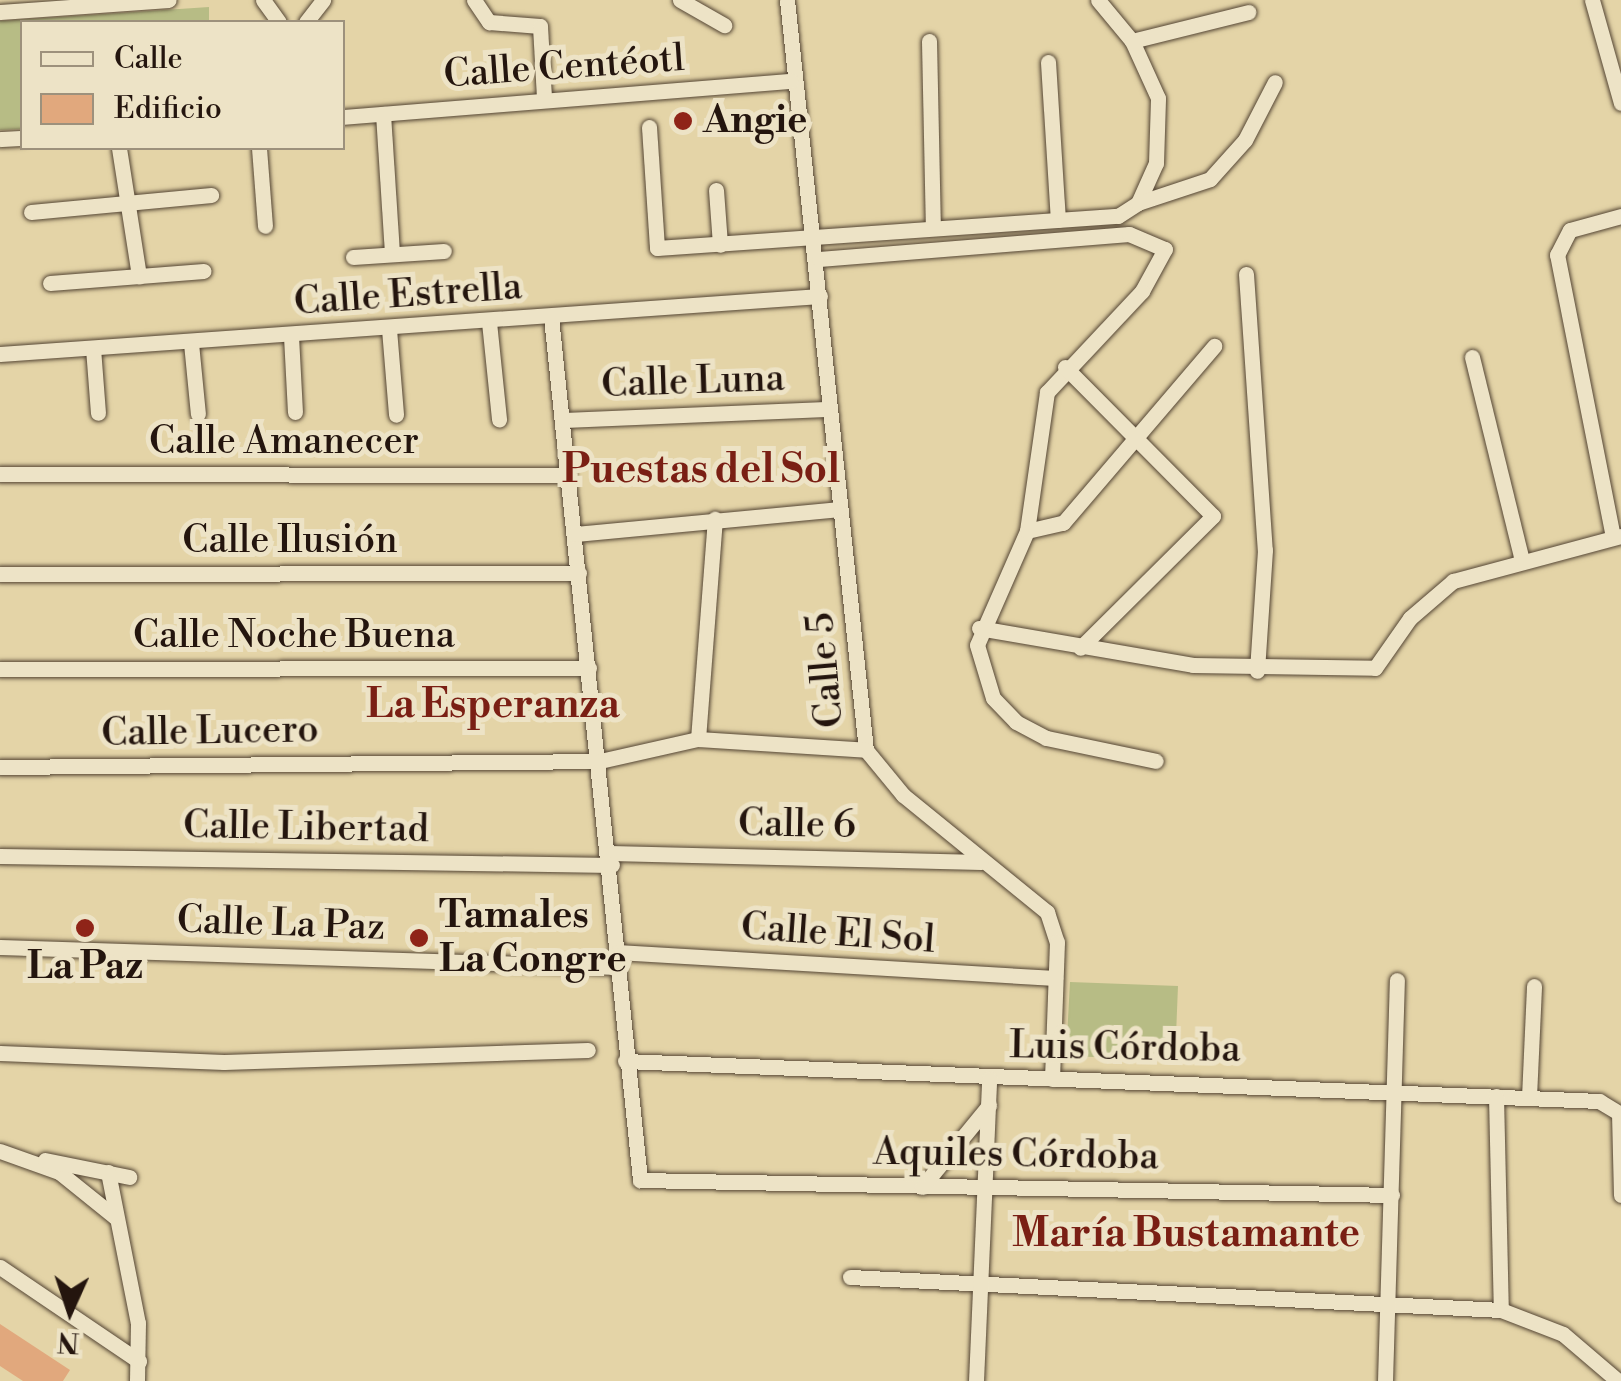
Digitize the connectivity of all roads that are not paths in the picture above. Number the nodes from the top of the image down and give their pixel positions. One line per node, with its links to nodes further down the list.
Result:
1 (169, 0): 8 (street)
2 (323, 0): 10 (street)
3 (474, 0): 17 (street)
4 (680, 0): 11 (street)
5 (787, 0): 15 (street, Calle 5)
6 (1098, 0): 13 (street)
7 (1592, 0): 18 (street)
8 (0, 12)
9 (1248, 12): 13 (street)
10 (308, 20)
11 (724, 25)
12 (928, 41): 32 (street)
13 (1132, 41): 26 (street)
14 (1048, 62): 30 (street)
15 (791, 81): 17 (street, Calle Centéotl); 33 (street, Calle 5)
16 (1274, 82): 26 (street)
17 (544, 98): 19 (street, Calle Centéotl)
18 (1621, 103)
19 (383, 114): 20 (street, Calle Centéotl); 36 (street)
20 (345, 117)
21 (649, 128): 34 (street)
22 (120, 150): 27 (street)
23 (259, 150): 31 (street)
24 (716, 190): 34 (street)
25 (211, 195): 27 (street)
26 (1138, 204): 30 (street)
27 (126, 206): 28 (street); 41 (street)
28 (31, 212)
29 (1621, 216): 68 (street)
30 (1058, 220): 32 (street)
31 (265, 226)
32 (934, 228): 33 (street)
33 (814, 235): 34 (street); 38 (street, Calle 5)
34 (720, 245)
35 (444, 250): 36 (street)
36 (392, 254): 37 (street)
37 (353, 257)
38 (819, 259): 43 (street, Calle 5); 53 (street)
39 (204, 271): 41 (street)
40 (1246, 274): 76 (street)
41 (139, 276): 42 (street)
42 (50, 283)
43 (820, 296): 44 (street, Calle Estrella); 54 (street, Calle 5)
44 (551, 317): 45 (street, Calle Estrella); 60 (street)
45 (489, 322): 46 (street, Calle Estrella); 59 (street)
46 (389, 329): 47 (street, Calle Estrella); 58 (street)
47 (291, 336): 48 (street, Calle Estrella); 55 (street)
48 (190, 343): 50 (street, Calle Estrella); 57 (street)
49 (1214, 346): 61 (street)
50 (93, 348): 51 (street, Calle Estrella); 56 (street)
51 (0, 354)
52 (1472, 357): 69 (street)
53 (1065, 367): 61 (street); 66 (street)
54 (826, 409): 60 (street, Calle Luna); 64 (street, Calle 5)
55 (294, 412)
56 (98, 413)
57 (198, 414)
58 (396, 415)
59 (499, 419)
60 (564, 420): 63 (street)
61 (1138, 432): 66 (street); 73 (street)
62 (0, 474): 63 (street, Calle Amanecer)
63 (568, 476): 67 (street)
64 (838, 509): 65 (street); 78 (street, Calle 5)
65 (715, 519): 67 (street); 77 (street)
66 (1027, 531): 72 (street)
67 (575, 534): 70 (street)
68 (1617, 537): 69 (street)
69 (1522, 560): 76 (street)
70 (579, 573): 71 (street, Calle Ilusión); 74 (street)
71 (0, 574)
72 (979, 628): 73 (street); 80 (street)
73 (1080, 648): 76 (street)
74 (588, 668): 75 (street, Calle Noche Buena); 79 (street)
75 (0, 669)
76 (1257, 671)
77 (698, 738): 78 (street, Calle Lucero); 79 (street, Calle Lucero)
78 (866, 750): 84 (street, Calle 5)
79 (600, 760): 81 (street, Calle Lucero); 83 (street)
80 (1156, 762)
81 (0, 767)
82 (0, 856): 83 (street, Calle Libertad)
83 (611, 859): 84 (street, Calle 6); 86 (street)
84 (981, 862): 87 (street, Calle 5)
85 (0, 947): 86 (street, Calle La Paz)
86 (618, 960): 87 (street, Calle El Sol); 92 (street)
87 (1055, 978): 94 (street, Calle 5)
88 (1397, 980): 95 (street)
89 (1534, 986): 97 (street)
90 (588, 1050): 91 (street)
91 (0, 1053)
92 (625, 1061): 93 (street, Luis Córdoba); 105 (street, Aquiles Córdoba)
93 (990, 1078): 94 (street, Luis Córdoba); 98 (street)
94 (1052, 1079): 95 (street, Luis Córdoba)
95 (1395, 1096): 96 (street, Luis Córdoba); 106 (street)
96 (1496, 1096): 97 (street, Luis Córdoba); 113 (street)
97 (1529, 1097): 99 (street, Luis Córdoba)
98 (988, 1105): 104 (street); 105 (street)
99 (1619, 1113): 107 (street)
100 (0, 1151): 101 (street)
101 (20, 1155): 102 (street); 108 (street)
102 (108, 1172): 103 (street); 108 (street)
103 (129, 1177)
104 (986, 1184): 105 (street, Aquiles Córdoba); 106 (street, Aquiles Córdoba); 111 (street)
105 (922, 1186)
106 (1392, 1196): 112 (street)
107 (1621, 1196)
108 (115, 1217): 114 (street)
109 (0, 1267): 114 (street)
110 (850, 1277): 111 (street)
111 (980, 1283): 112 (street); 117 (street)
112 (1388, 1300): 113 (street); 118 (street)
113 (1500, 1310): 115 (street)
114 (138, 1361): 116 (street)
115 (1619, 1379)
116 (137, 1381)
117 (976, 1381)
118 (1385, 1381)

